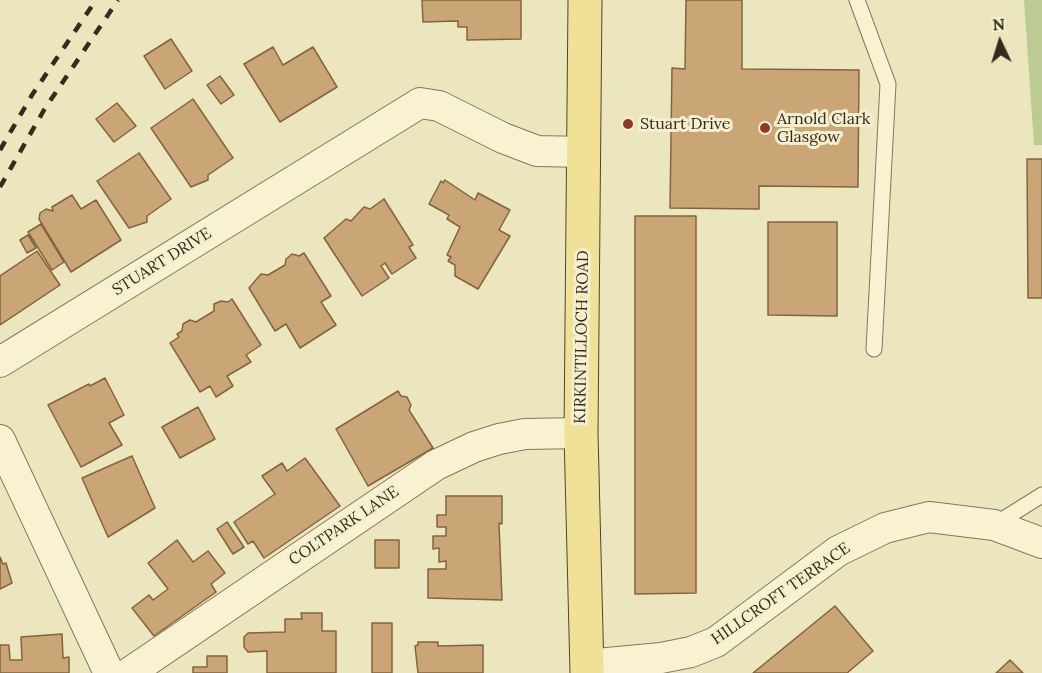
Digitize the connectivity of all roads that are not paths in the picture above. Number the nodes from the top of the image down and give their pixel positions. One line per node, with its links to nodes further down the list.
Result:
1 (585, 0): 3 (main road, KIRKINTILLOCH ROAD)
2 (857, 0): 4 (lane)
3 (585, 152): 5 (street, STUART DRIVE); 6 (main road, KIRKINTILLOCH ROAD)
4 (874, 349)
5 (0, 362)
6 (581, 434): 11 (main road, KIRKINTILLOCH ROAD); 13 (street, COLTPARK LANE)
7 (0, 440): 12 (street)
8 (1042, 495): 9 (lane)
9 (994, 525): 10 (street, HILLCROFT TERRACE); 11 (street, HILLCROFT TERRACE)
10 (1042, 543)
11 (586, 669)
12 (109, 673)
13 (129, 673)

